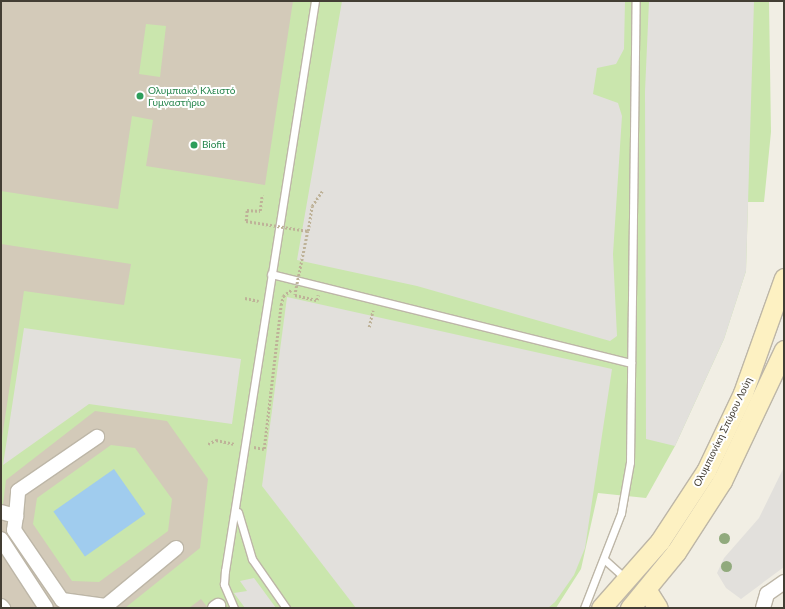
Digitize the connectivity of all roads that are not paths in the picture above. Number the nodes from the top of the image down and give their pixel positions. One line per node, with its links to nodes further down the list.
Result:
1 (315, 1): 3 (lane)
2 (636, 1): 6 (lane)
3 (271, 274): 6 (lane); 8 (lane)
4 (784, 278): 14 (main road, Ολυμπιονίκη Σπύρου Λούη)
5 (784, 350): 16 (main road, Ολυμπιονίκη Σπύρου Λούη)
6 (631, 363): 13 (lane)
7 (97, 437): 10 (street)
8 (237, 508): 20 (lane); 21 (lane)
9 (1, 512): 10 (street)
10 (16, 516): 12 (street)
11 (1, 539): 19 (street)
12 (176, 548)
13 (605, 560): 14 (lane); 22 (lane)
14 (626, 579): 23 (main road, Ολυμπιονίκη Σπύρου Λούη)
15 (784, 582): 26 (street)
16 (646, 589): 24 (main road, Ολυμπιονίκη Σπύρου Λούη); 25 (main road)
17 (1, 606): 18 (street)
18 (3, 608)
19 (46, 608)
20 (234, 608)
21 (286, 608)
22 (584, 608)
23 (601, 608)
24 (630, 608)
25 (658, 608)
26 (763, 608)

